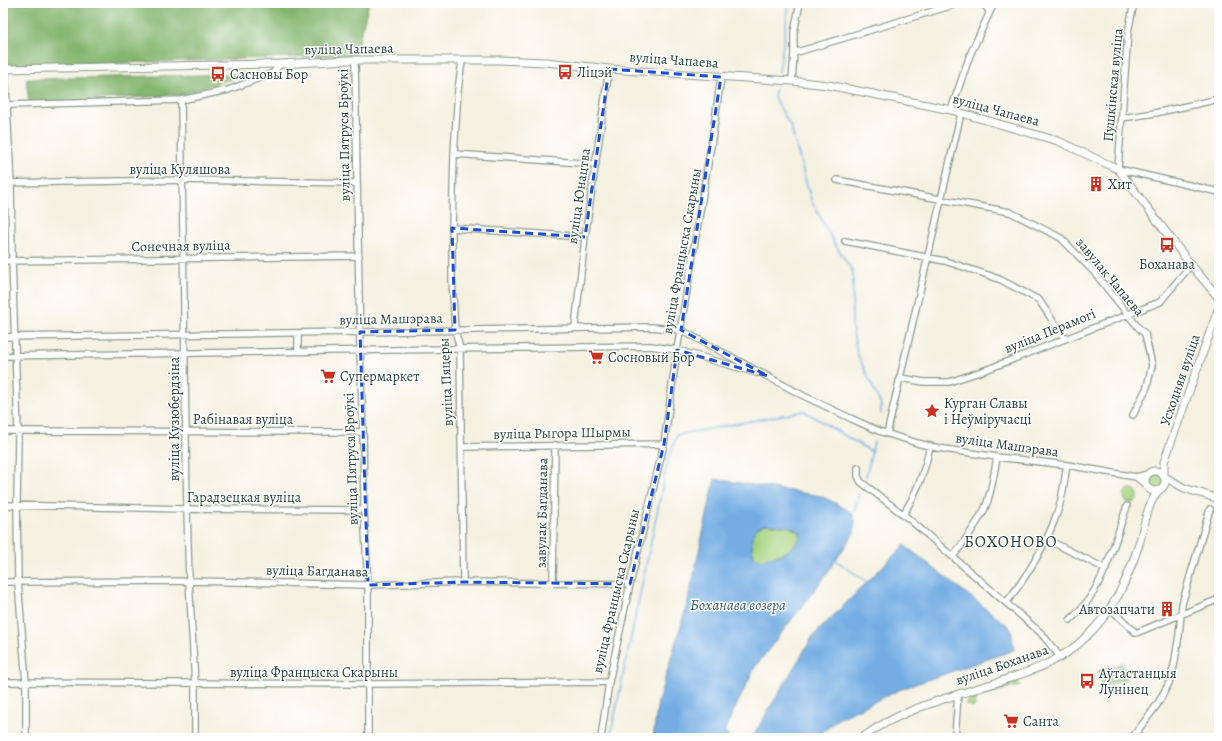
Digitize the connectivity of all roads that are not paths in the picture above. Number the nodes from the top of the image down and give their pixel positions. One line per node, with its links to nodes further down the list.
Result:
1 (800, 3): 7 (street)
2 (960, 3): 7 (street)
3 (982, 3): 6 (street)
4 (994, 3): 6 (street)
5 (1134, 3): 20 (street, Пушкінская вуліца)
6 (989, 13): 18 (street)
7 (794, 53): 14 (street)
8 (355, 60): 9 (main road, вуліца Чапаева); 10 (main road, вуліца Чапаева); 28 (street, вуліца Пятруся Броўкі)
9 (462, 61): 11 (main road, вуліца Чапаева); 21 (street, вуліца Пяцеры)
10 (280, 64): 12 (main road, вуліца Чапаева); 16 (street)
11 (609, 68): 13 (main road, вуліца Чапаева); 22 (street, вуліца Юнацтва)
12 (4, 70): 17 (street)
13 (721, 77): 14 (main road, вуліца Чапаева); 45 (street, вуліца Францыска Скарыны)
14 (792, 81): 18 (main road, вуліца Чапаева)
15 (1219, 98): 20 (street)
16 (181, 100): 17 (street); 24 (street, вуліца Кузюбердзіна)
17 (8, 105): 27 (street)
18 (951, 110): 19 (main road, вуліца Чапаева)
19 (961, 113): 23 (main road, вуліца Чапаева); 30 (street)
20 (1122, 118): 23 (street, Пушкінская вуліца)
21 (454, 154): 22 (street); 31 (street, вуліца Пяцеры)
22 (596, 164): 32 (street, вуліца Юнацтва)
23 (1118, 169): 29 (street); 39 (main road, вуліца Чапаева)
24 (183, 180): 27 (street, вуліца Куляшова); 28 (street, вуліца Куляшова); 35 (street, вуліца Кузюбердзіна)
25 (837, 180): 30 (street, завулак Чапаева)
26 (3, 183): 27 (street, вуліца Куляшова)
27 (11, 183): 38 (street)
28 (357, 183): 34 (street, вуліца Пятруся Броўкі)
29 (1219, 192)
30 (941, 198): 36 (street); 42 (street, завулак Чапаева)
31 (452, 228): 32 (street); 44 (street, вуліца Пяцеры)
32 (585, 237): 43 (street, вуліца Юнацтва)
33 (844, 241): 36 (street)
34 (359, 256): 35 (street, Сонечная вуліца); 46 (street, вуліца Пятруся Броўкі)
35 (184, 258): 38 (street, Сонечная вуліца); 48 (street, вуліца Кузюбердзіна)
36 (928, 258): 51 (street); 60 (street)
37 (3, 261): 38 (street, Сонечная вуліца)
38 (12, 261): 49 (street)
39 (1191, 265): 40 (main road, вуліца Чапаева); 42 (street, вуліца Перамогі)
40 (1219, 298)
41 (1219, 307): 72 (main road, Усходняя вуліца)
42 (1127, 314): 51 (street, вуліца Перамогі); 61 (street, завулак Чапаева)
43 (575, 327): 44 (street, вуліца Машэрава); 45 (street, вуліца Машэрава)
44 (455, 330): 46 (street, вуліца Машэрава); 52 (street, вуліца Пяцеры)
45 (681, 330): 53 (street, вуліца Францыска Скарыны); 59 (street, вуліца Машэрава)
46 (360, 332): 47 (street, вуліца Машэрава); 55 (street, вуліца Пятруся Броўкі)
47 (298, 333): 48 (street, вуліца Машэрава); 54 (street)
48 (185, 334): 49 (street, вуліца Машэрава); 56 (street, вуліца Кузюбердзіна)
49 (15, 336): 50 (street, вуліца Машэрава); 58 (street)
50 (3, 337)
51 (1064, 338): 60 (street, вуліца Перамогі)
52 (460, 349): 53 (street, вуліца Машэрава); 55 (street, вуліца Машэрава); 70 (street, вуліца Пяцеры)
53 (677, 350): 59 (street, вуліца Машэрава); 67 (street, вуліца Францыска Скарыны)
54 (298, 351): 55 (street, вуліца Машэрава); 56 (street, вуліца Машэрава)
55 (360, 351): 65 (street, вуліца Пятруся Броўкі)
56 (185, 353): 58 (street, вуліца Машэрава); 62 (street, вуліца Кузюбердзіна)
57 (3, 356): 58 (street, вуліца Машэрава)
58 (16, 356): 64 (street)
59 (768, 376): 66 (street, вуліца Машэрава)
60 (901, 378): 66 (street)
61 (1132, 415)
62 (186, 431): 64 (street, Рабінавая вуліца); 65 (street, Рабінавая вуліца); 86 (street, вуліца Кузюбердзіна)
63 (3, 432): 64 (street, Рабінавая вуліца)
64 (18, 432): 84 (street)
65 (363, 432): 88 (street, вуліца Пятруся Броўкі)
66 (888, 434): 69 (street, вуліца Машэрава)
67 (664, 444): 68 (street, вуліца Рыгора Шырмы); 98 (street, вуліца Францыска Скарыны)
68 (555, 445): 70 (street, вуліца Рыгора Шырмы); 97 (street, завулак Багданава)
69 (930, 446): 71 (street, вуліца Машэрава); 89 (street)
70 (461, 447): 96 (street, вуліца Пяцеры)
71 (997, 457): 73 (street, вуліца Машэрава); 91 (street)
72 (1164, 462): 75 (main road, Усходняя вуліца); 76 (main road, Усходняя вуліца)
73 (1066, 465): 77 (street, вуліца Машэрава); 90 (street)
74 (858, 468): 89 (street)
75 (1151, 472): 76 (main road); 77 (street, вуліца Машэрава); 78 (main road)
76 (1165, 476): 79 (main road); 80 (main road)
77 (1136, 477): 78 (street, вуліца Машэрава)
78 (1147, 486): 80 (main road); 82 (main road)
79 (1184, 488): 80 (main road); 81 (main road)
80 (1160, 490): 82 (main road)
81 (1219, 499)
82 (1151, 502): 102 (main road)
83 (3, 505): 84 (street, Гарадзецкая вуліца)
84 (17, 505): 86 (street, Гарадзецкая вуліца); 95 (street)
85 (1127, 506): 92 (street)
86 (187, 509): 88 (street, Гарадзецкая вуліца); 93 (street, вуліца Кузюбердзіна)
87 (1210, 509): 103 (street)
88 (364, 510): 99 (street, вуліца Пятруся Броўкі)
89 (904, 515): 91 (street)
90 (1046, 539): 92 (street); 101 (street)
91 (953, 557): 101 (street)
92 (1106, 569): 104 (street)
93 (189, 581): 95 (street, вуліца Багданава); 99 (street, вуліца Багданава); 109 (street, вуліца Кузюбердзіна)
94 (3, 582): 95 (street, вуліца Багданава)
95 (18, 582): 107 (street)
96 (463, 582): 97 (street, вуліца Багданава); 99 (street, вуліца Багданава)
97 (553, 582): 98 (street, вуліца Багданава)
98 (630, 584): 108 (street, вуліца Францыска Скарыны)
99 (368, 585): 110 (street, вуліца Пятруся Броўкі)
100 (1219, 599): 103 (street)
101 (1006, 603): 105 (street)
102 (1111, 609): 103 (street); 105 (main road, вуліца Боханава)
103 (1182, 615): 118 (street)
104 (1070, 620)
105 (1060, 658): 111 (main road, вуліца Боханава)
106 (3, 682): 107 (street, вуліца Францыска Скарыны)
107 (26, 682): 109 (street, вуліца Францыска Скарыны); 112 (street)
108 (609, 682): 110 (street, вуліца Францыска Скарыны); 115 (street)
109 (195, 684): 110 (street, вуліца Францыска Скарыны); 113 (street, вуліца Кузюбердзіна)
110 (368, 684): 114 (street, вуліца Пятруся Броўкі)
111 (958, 694): 116 (main road, вуліца Боханава); 117 (street)
112 (26, 738)
113 (195, 738)
114 (368, 738)
115 (601, 738)
116 (862, 738)
117 (955, 738)
118 (1132, 738)

